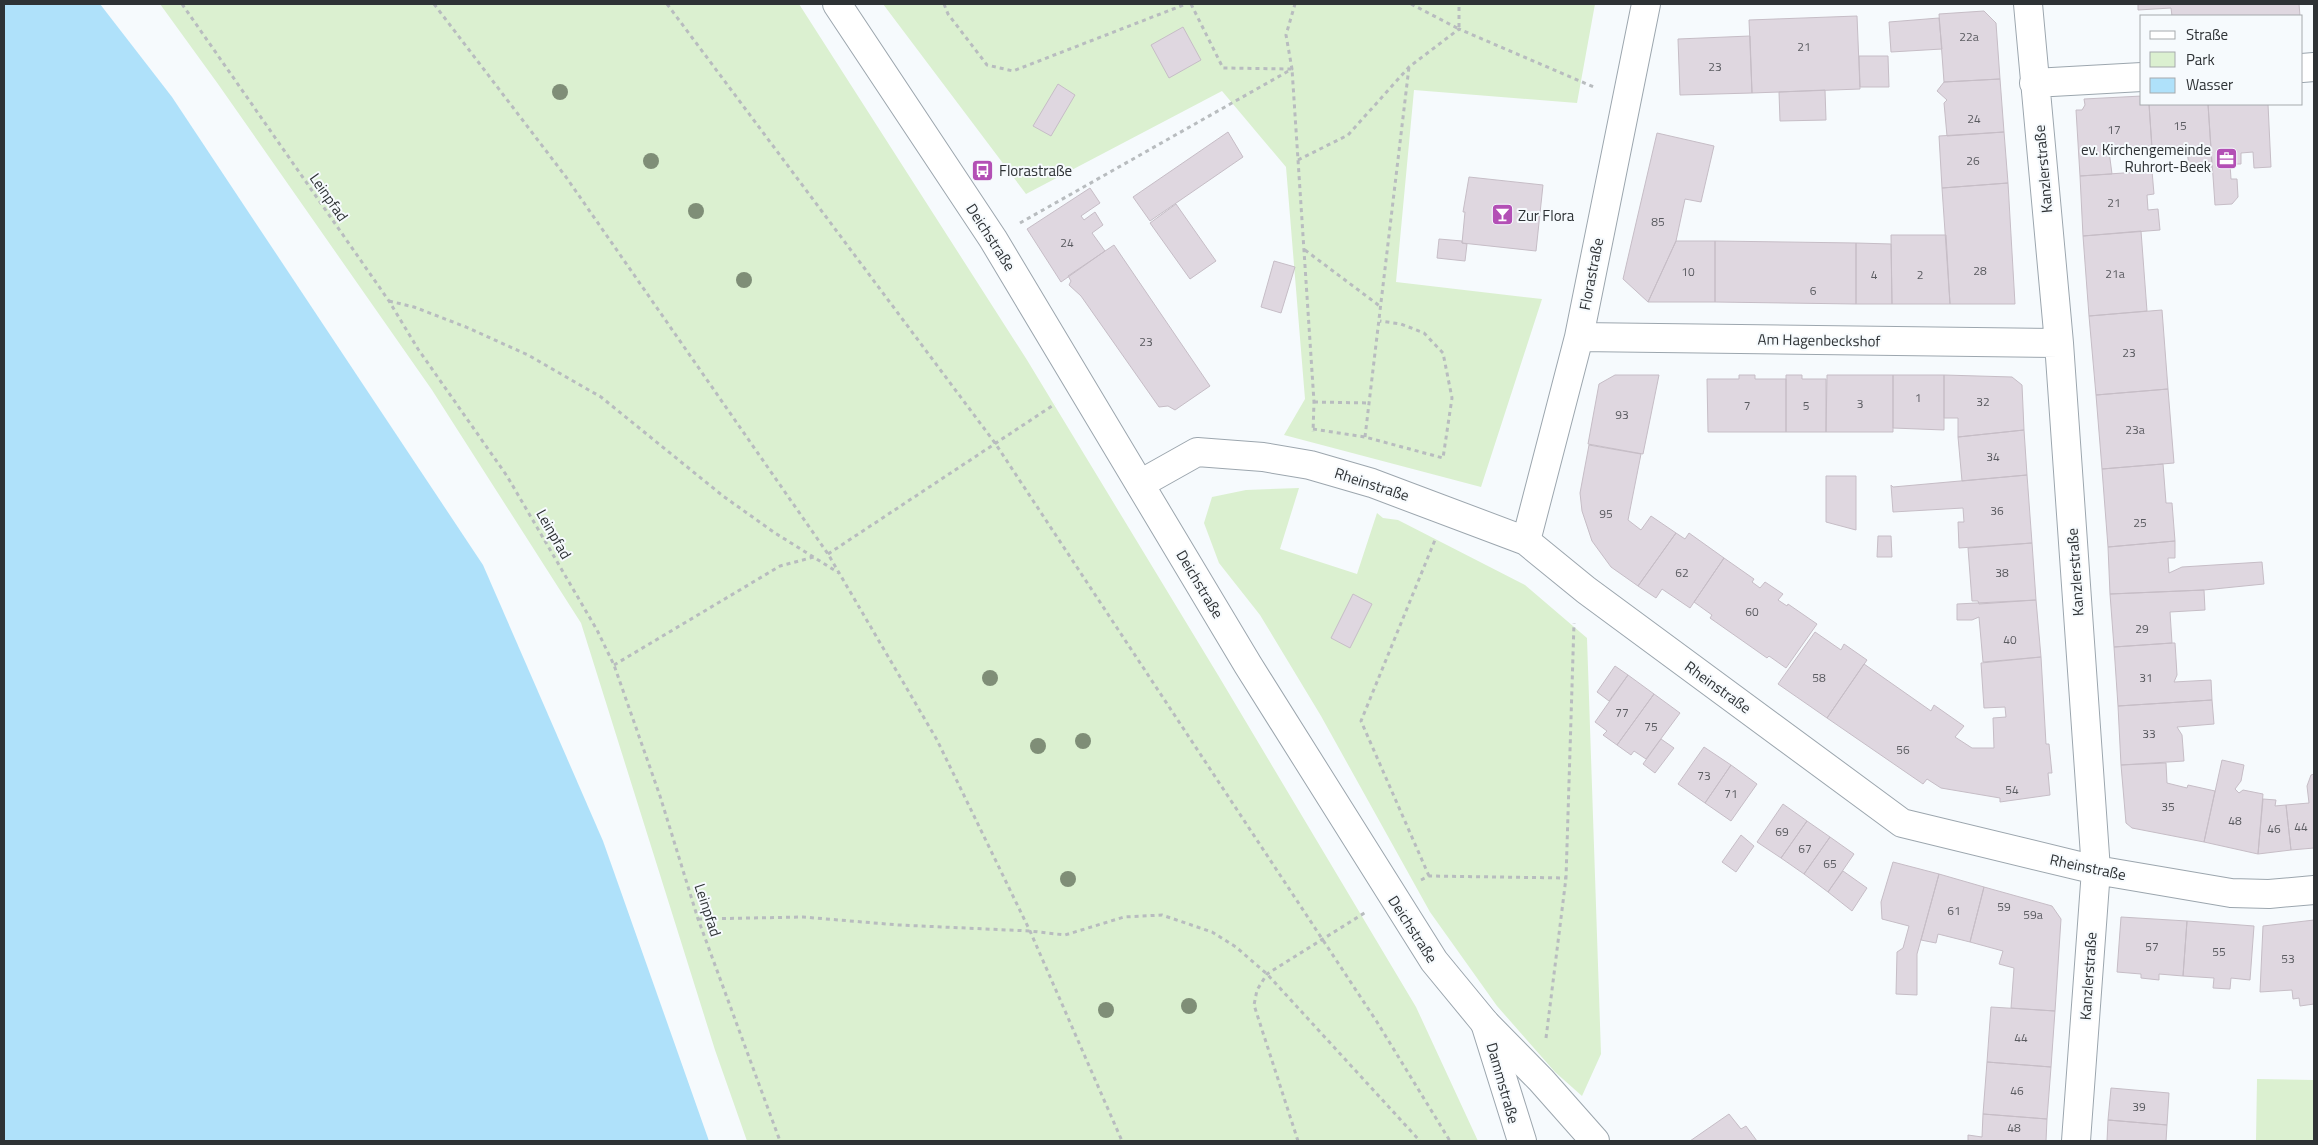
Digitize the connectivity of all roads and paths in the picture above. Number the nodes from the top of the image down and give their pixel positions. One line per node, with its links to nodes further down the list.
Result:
1 (182, 4): 22 (path, Leinpfad)
2 (434, 4): 37 (path)
3 (667, 4): 32 (path)
4 (837, 4): 20 (street, Deichstraße)
5 (944, 4): 6 (path)
6 (1186, 4)
7 (1191, 4): 15 (path)
8 (1295, 4): 15 (path)
9 (1411, 4): 13 (path)
10 (1459, 4): 13 (path)
11 (1646, 4): 18 (street, Florastraße)
12 (2028, 4): 17 (street, Kanzlerstraße)
13 (1459, 29): 14 (path); 18 (path)
14 (1409, 67): 19 (path); 23 (path)
15 (1292, 70): 19 (path); 20 (path)
16 (2140, 77): 17 (street)
17 (2034, 83): 26 (street, Kanzlerstraße)
18 (1625, 101): 25 (street, Florastraße)
19 (1298, 160): 21 (path)
20 (993, 238): 27 (street, Deichstraße)
21 (1304, 250): 23 (path); 28 (path)
22 (389, 301): 38 (path); 41 (path, Leinpfad)
23 (1381, 307): 24 (path)
24 (1380, 321): 29 (path); 31 (path)
25 (1579, 337): 26 (street, Am Hagenbeckshof); 36 (street, Florastraße)
26 (2059, 343): 42 (street, Kanzlerstraße)
27 (1083, 386): 32 (path); 34 (street, Deichstraße)
28 (1314, 402): 29 (path); 30 (path)
29 (1370, 403): 31 (path)
30 (1313, 429): 31 (path); 33 (path)
31 (1366, 437)
32 (995, 443): 37 (path); 49 (path)
33 (1310, 465): 34 (street, Rheinstraße); 35 (street, Rheinstraße)
34 (1140, 484): 46 (street, Deichstraße)
35 (1448, 511): 36 (street, Rheinstraße); 43 (path)
36 (1526, 541): 40 (street, Rheinstraße)
37 (828, 554): 39 (path)
38 (814, 557): 39 (path); 41 (path)
39 (840, 573): 48 (path)
40 (1586, 590): 42 (street, Rheinstraße); 44 (path)
41 (614, 665): 47 (path, Leinpfad)
42 (2096, 870): 45 (street, Rheinstraße); 60 (street, Kanzlerstraße)
43 (1429, 876): 44 (path); 46 (path)
44 (1566, 878): 52 (path)
45 (2314, 890)
46 (1391, 896): 49 (path); 51 (street, Deichstraße)
47 (698, 920): 48 (path); 53 (path, Leinpfad)
48 (1030, 931): 50 (path); 54 (path)
49 (1322, 941): 50 (path); 57 (path)
50 (1267, 974): 55 (path); 56 (path)
51 (1485, 1023): 52 (street, Deichstraße); 58 (street, Dammstraße)
52 (1541, 1080): 59 (street, Deichstraße)
53 (780, 1141)
54 (1122, 1141)
55 (1298, 1141)
56 (1420, 1141)
57 (1450, 1141)
58 (1522, 1141)
59 (1594, 1141)
60 (2076, 1141)

